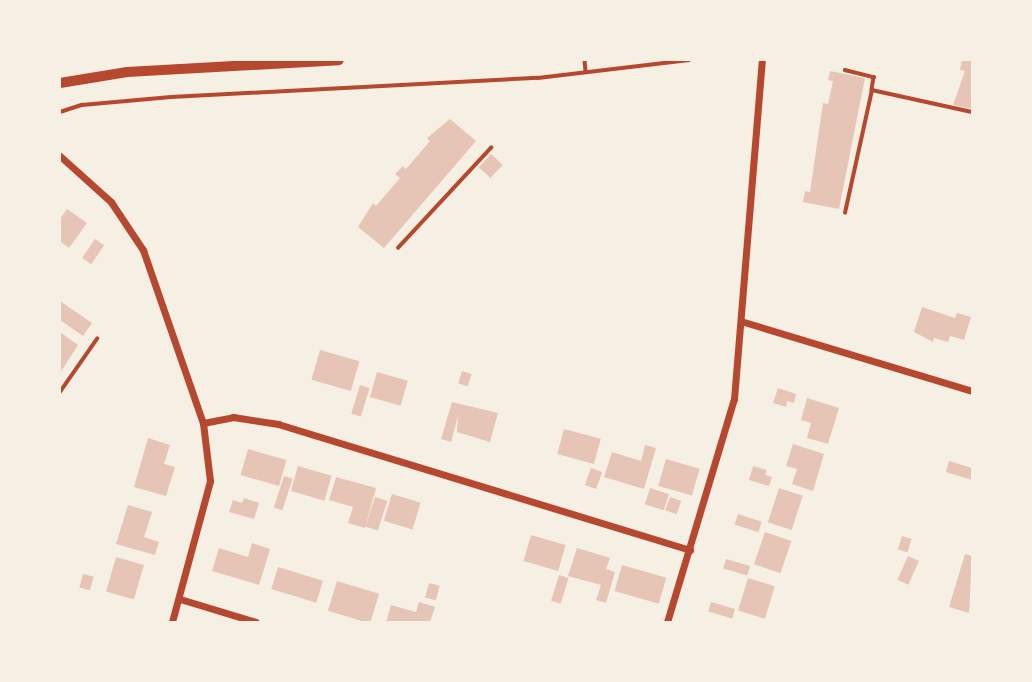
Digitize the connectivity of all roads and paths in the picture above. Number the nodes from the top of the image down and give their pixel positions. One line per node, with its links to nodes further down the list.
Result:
1 (339, 60): 7 (street)
2 (584, 60): 6 (path)
3 (689, 60): 6 (path)
4 (762, 60): 15 (street)
5 (845, 70): 8 (path)
6 (586, 72): 9 (path)
7 (60, 83)
8 (872, 90): 10 (path); 13 (path)
9 (60, 112)
10 (972, 112)
11 (491, 148): 14 (path)
12 (60, 156): 19 (street)
13 (845, 213)
14 (398, 248)
15 (744, 321): 17 (street); 20 (street)
16 (97, 339): 18 (path)
17 (972, 391)
18 (60, 392)
19 (203, 423): 20 (street); 21 (street)
20 (690, 550): 24 (street)
21 (180, 599): 22 (street); 23 (street)
22 (172, 622)
23 (256, 622)
24 (667, 622)

